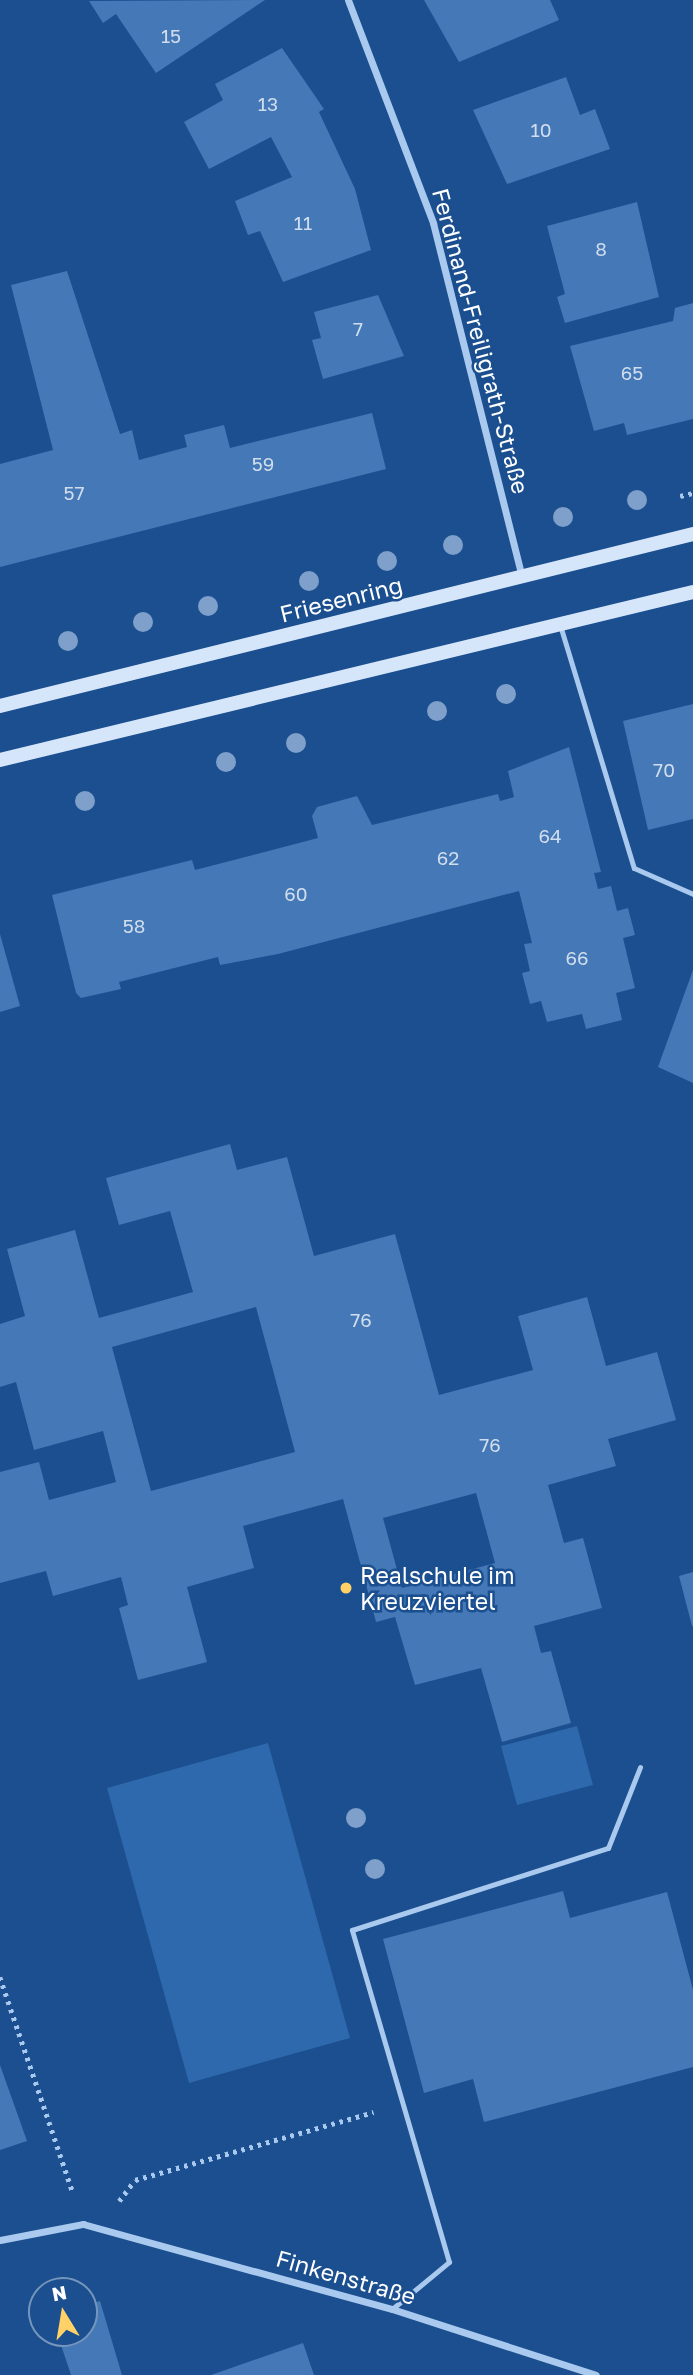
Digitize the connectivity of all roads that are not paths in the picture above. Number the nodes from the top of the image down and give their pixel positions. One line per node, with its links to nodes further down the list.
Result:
1 (348, 0): 3 (street, Ferdinand-Freiligrath-Straße)
2 (693, 534): 3 (main road, Friesenring)
3 (523, 577): 6 (main road, Friesenring)
4 (693, 592): 5 (main road)
5 (560, 624): 7 (main road); 8 (lane)
6 (0, 706)
7 (0, 760)
8 (693, 894)
9 (640, 1767): 11 (lane)
10 (0, 2240): 11 (street, Finkenstraße)
11 (392, 2309): 12 (street, Finkenstraße)
12 (596, 2375)

